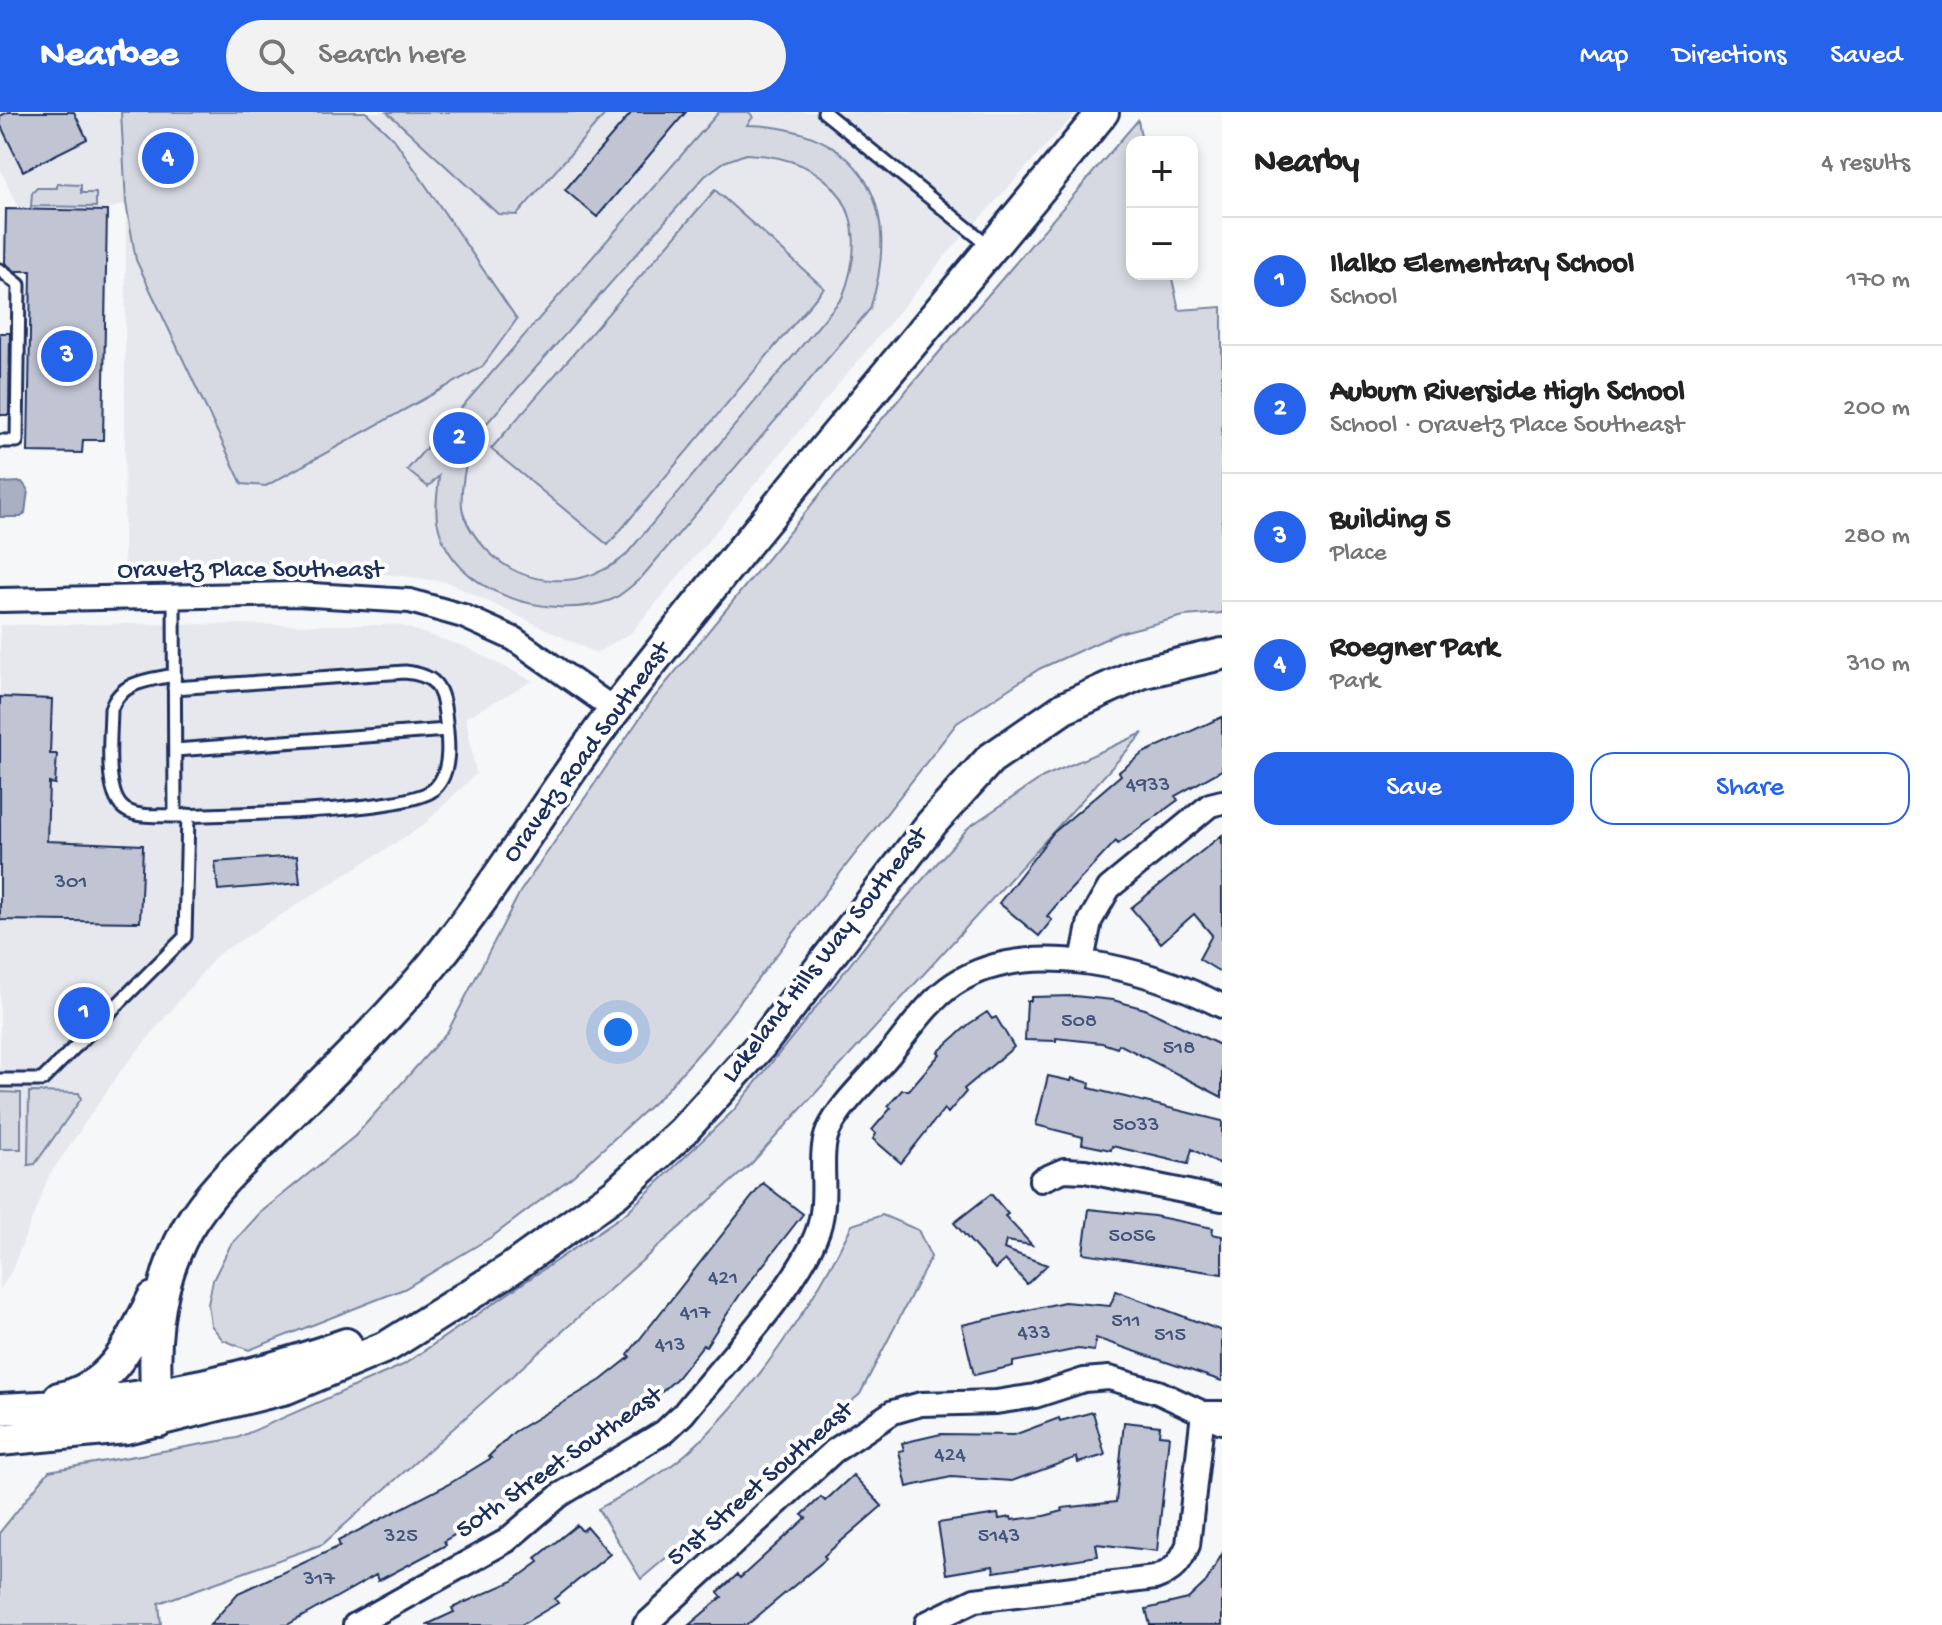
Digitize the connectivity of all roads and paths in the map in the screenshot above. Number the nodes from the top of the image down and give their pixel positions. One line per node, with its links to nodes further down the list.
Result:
1 (824, 112): 3 (lane)
2 (1103, 112): 3 (street, Oravetz Road Southeast)
3 (993, 248): 10 (street, Oravetz Road Southeast)
4 (0, 270): 5 (lane)
5 (0, 441)
6 (174, 597): 7 (street, Oravetz Place Southeast); 9 (lane); 10 (street, Oravetz Place Southeast)
7 (0, 600)
8 (1222, 654): 23 (street, Lakeland Hills Way Southeast)
9 (174, 682): 11 (lane); 12 (lane); 15 (lane)
10 (615, 710): 21 (street, Oravetz Road Southeast)
11 (447, 730): 12 (lane); 14 (lane)
12 (175, 750): 15 (lane)
13 (1222, 802): 16 (street)
14 (188, 815): 15 (lane); 18 (lane)
15 (175, 816)
16 (1082, 961): 17 (street, 50th Street Southeast); 27 (street, 50th Street Southeast)
17 (1222, 1006)
18 (0, 1080)
19 (1041, 1180): 20 (street)
20 (1222, 1199)
21 (186, 1232): 22 (street); 23 (street, Oravetz Road Southeast)
22 (0, 1407): 23 (street, Lakeland Hills Way Southeast)
23 (158, 1409): 25 (street, Lakeland Hills Way Southeast)
24 (1216, 1416): 26 (street); 28 (street, 51st Street Southeast)
25 (0, 1440)
26 (927, 1623)
27 (355, 1625)
28 (645, 1625)

